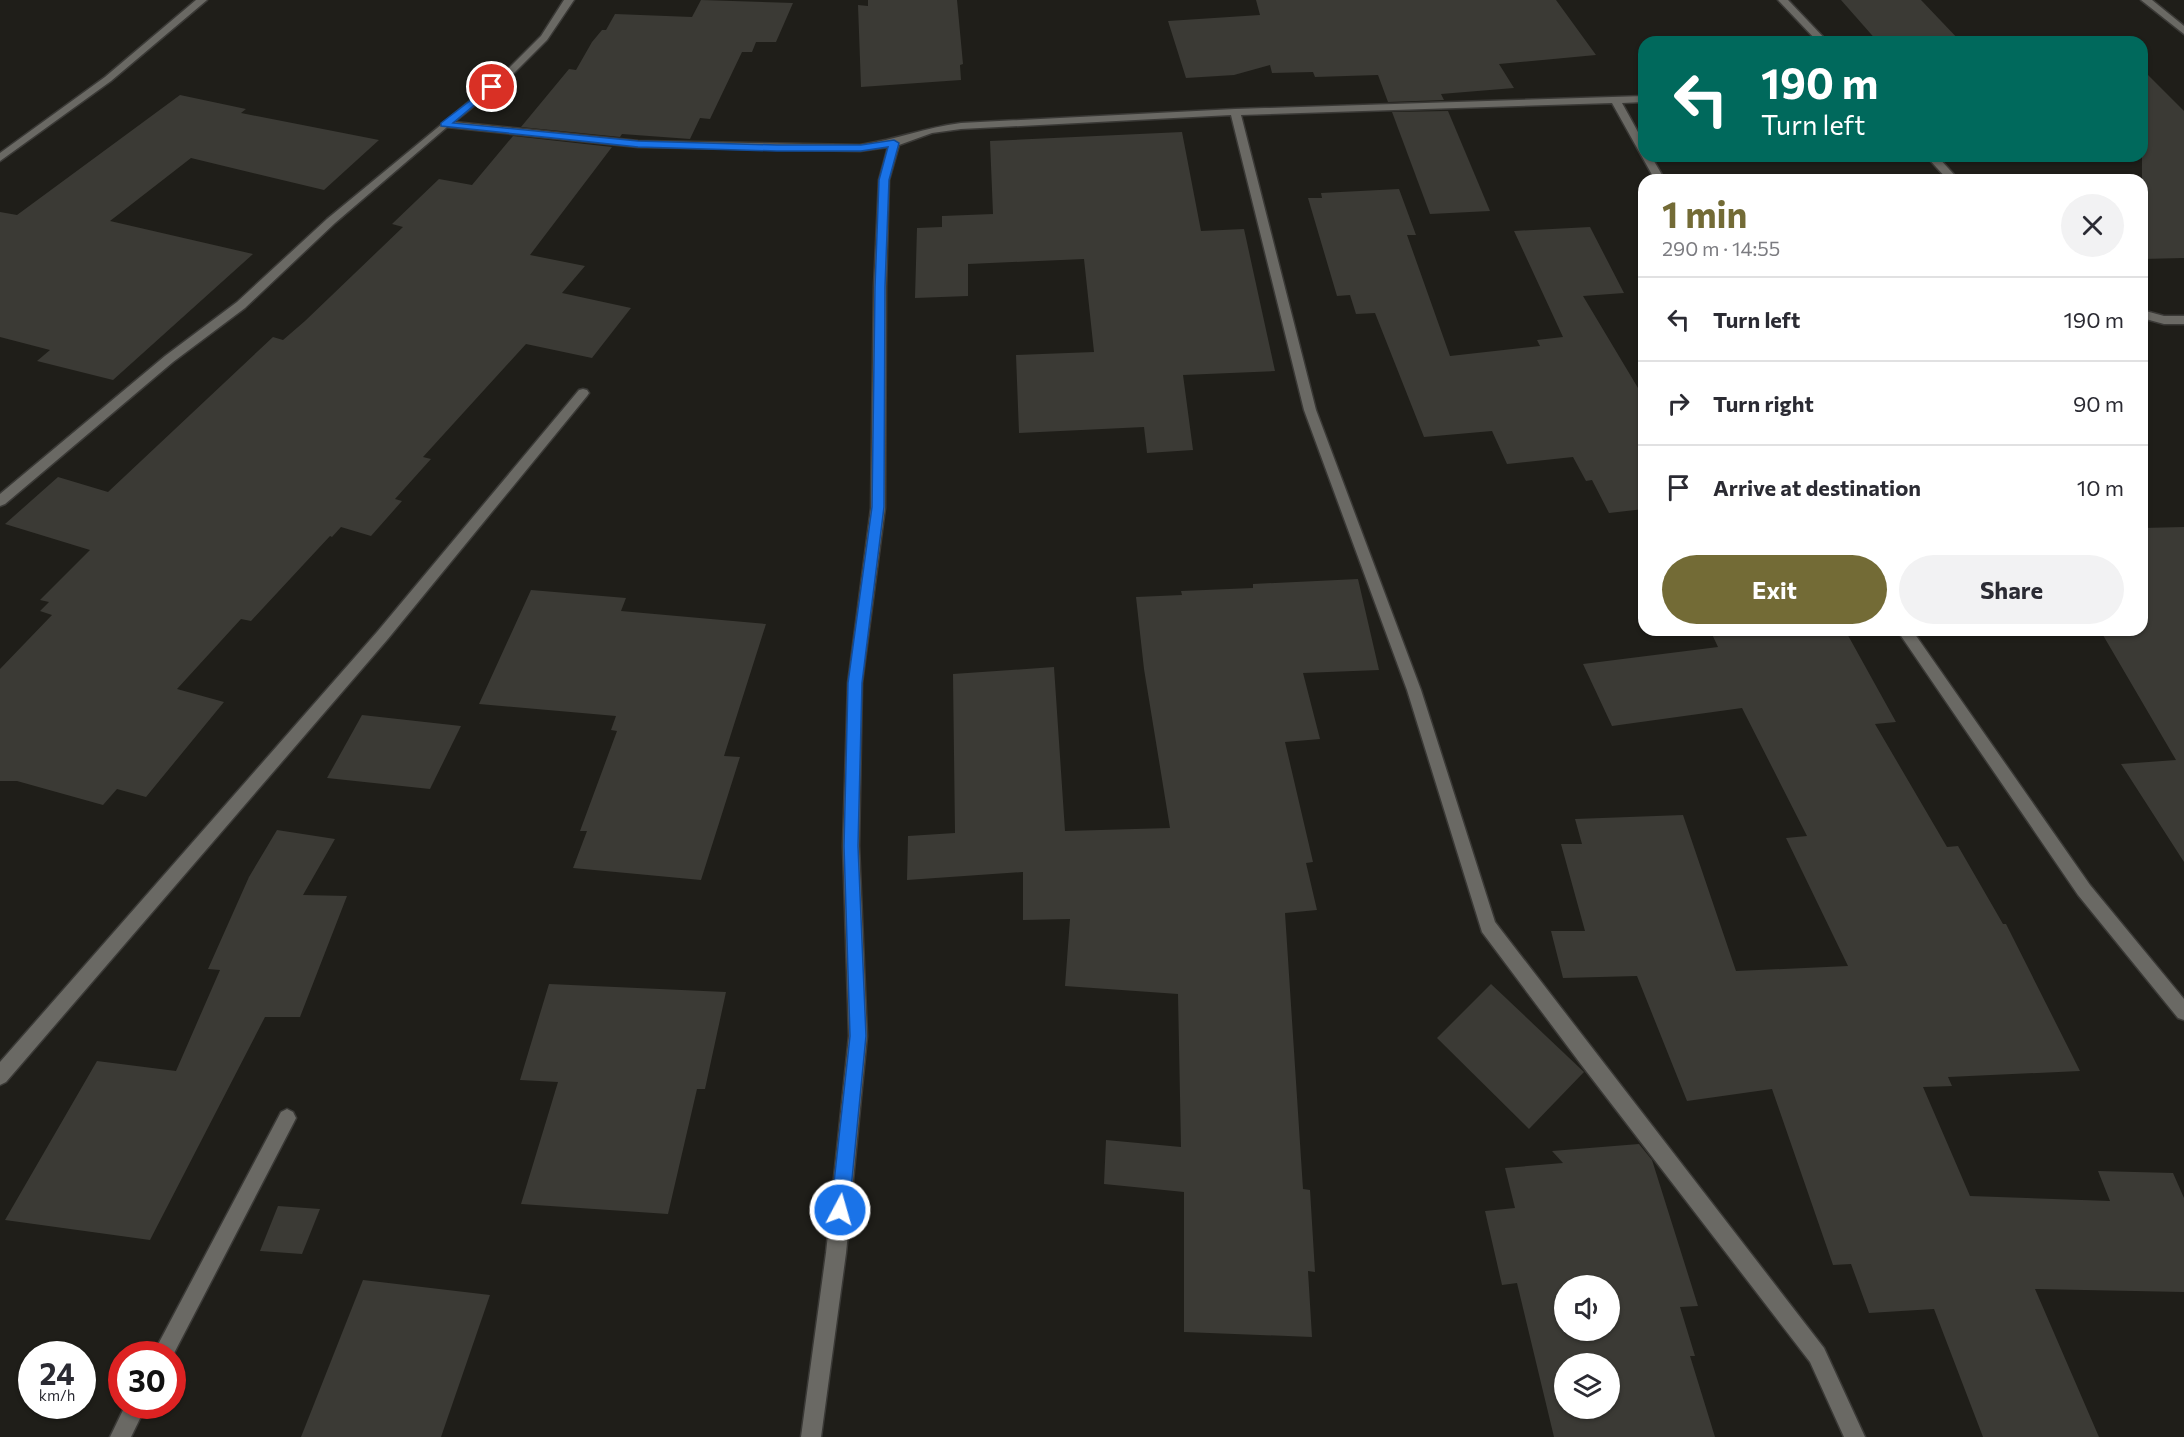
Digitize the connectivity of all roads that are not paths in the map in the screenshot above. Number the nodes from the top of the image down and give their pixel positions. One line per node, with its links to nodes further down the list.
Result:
1 (202, 0): 13 (street)
2 (569, 0): 10 (street)
3 (1783, 0): 6 (street)
4 (2146, 0): 5 (street)
5 (2184, 31)
6 (1817, 36)
7 (1638, 99): 8 (street)
8 (1616, 101): 9 (street); 11 (street)
9 (1235, 112): 12 (street); 28 (street)
10 (445, 124): 12 (street); 19 (street)
11 (1638, 141)
12 (894, 143): 27 (street)
13 (0, 158)
14 (1937, 162): 15 (street)
15 (1948, 174)
16 (2148, 316): 17 (street)
17 (2184, 320)
18 (583, 393): 22 (street)
19 (0, 501)
20 (1908, 636): 21 (street)
21 (2184, 1012)
22 (0, 1076)
23 (287, 1118): 24 (street)
24 (170, 1341)
25 (129, 1419): 26 (street)
26 (120, 1437)
27 (811, 1437)
28 (1855, 1437)

